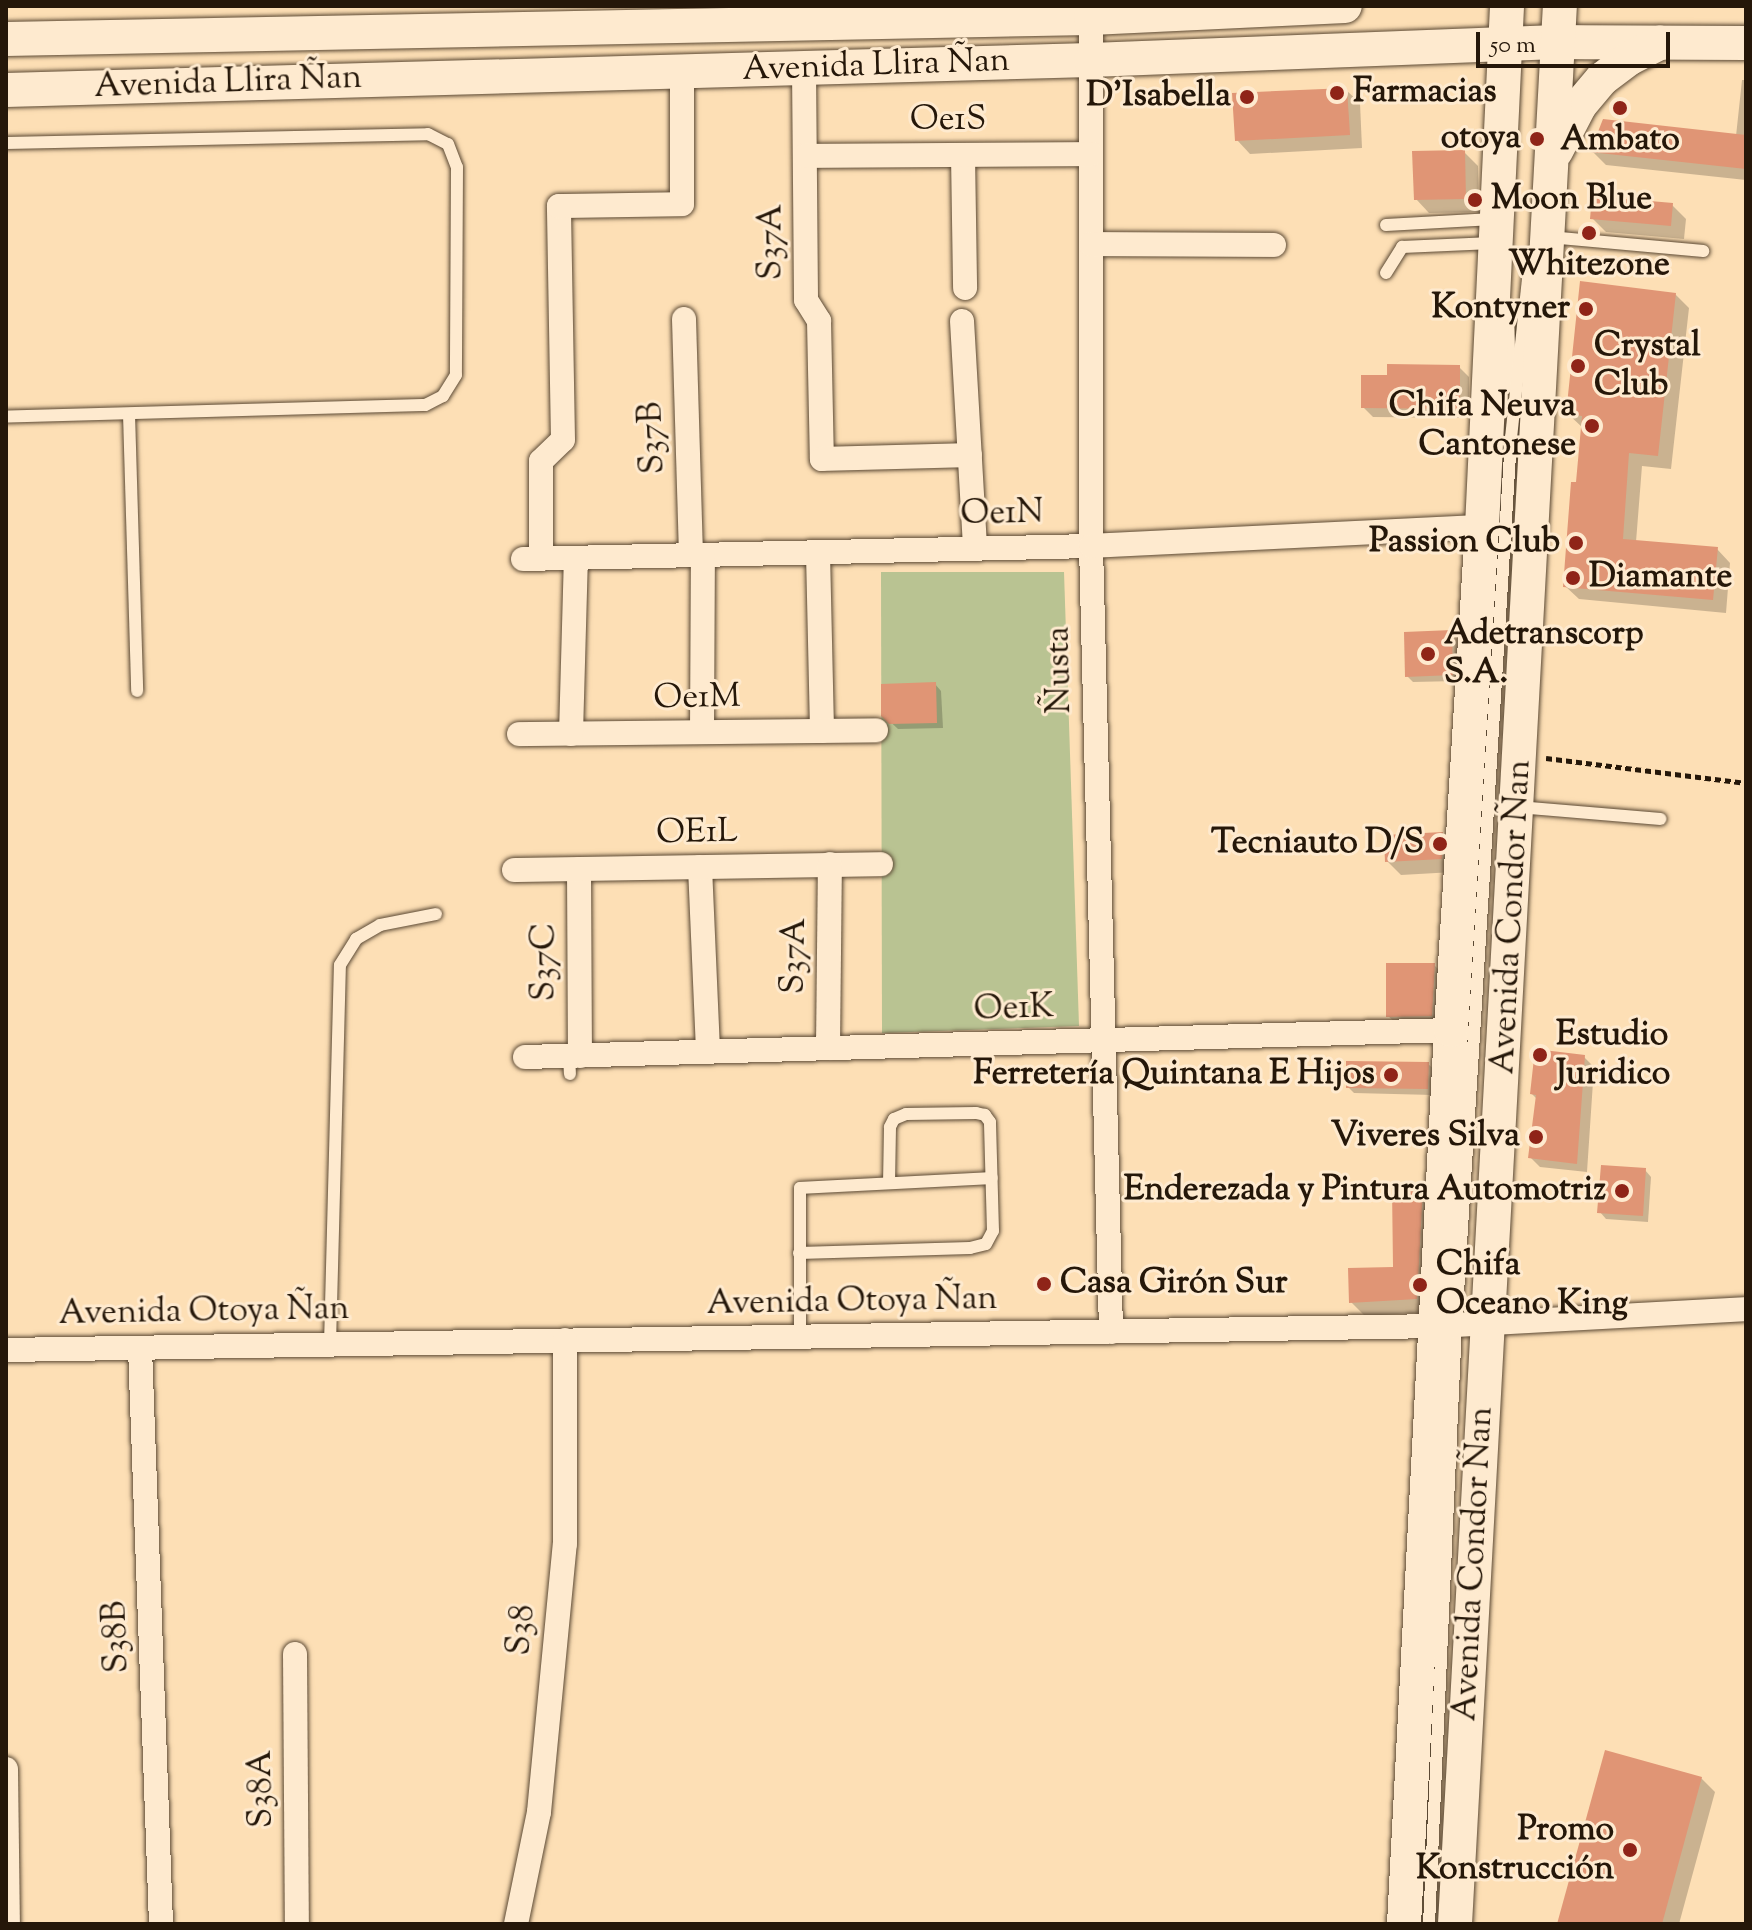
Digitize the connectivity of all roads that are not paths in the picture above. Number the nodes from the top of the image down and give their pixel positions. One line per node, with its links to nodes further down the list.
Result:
1 (1345, 6): 2 (main road, Avenida Llira Ñan)
2 (1091, 12): 3 (main road, Avenida Llira Ñan); 9 (street, Ñusta)
3 (591, 17): 4 (main road, Avenida Llira Ñan)
4 (6, 39)
5 (1530, 40): 6 (main road, Avenida Llira Ñan); 8 (main road, Avenida Llira Ñan); 13 (main road, Avenida Condor Ñan); 18 (main road, Avenida Condor Ñan); 26 (lane)
6 (1660, 43): 7 (main road, Avenida Llira Ñan); 18 (main road)
7 (1746, 43)
8 (1442, 48): 9 (main road, Avenida Llira Ñan); 13 (main road)
9 (1091, 60): 10 (main road, Avenida Llira Ñan); 15 (street, Ñusta)
10 (804, 68): 11 (main road, Avenida Llira Ñan); 17 (street, S37A)
11 (682, 71): 12 (main road, Avenida Llira Ñan); 40 (street, Oe1N)
12 (6, 90)
13 (1502, 109): 20 (main road, Avenida Condor Ñan)
14 (6, 143): 31 (lane)
15 (1091, 154): 16 (street, Oe1S); 21 (street, Ñusta)
16 (963, 155): 17 (street, Oe1S); 27 (street)
17 (805, 156): 34 (street, S37A)
18 (1551, 167): 23 (main road, Avenida Condor Ñan)
19 (1386, 225): 20 (lane)
20 (1496, 231): 25 (lane); 35 (main road, Avenida Condor Ñan)
21 (1091, 244): 22 (street); 36 (street, Ñusta)
22 (1274, 245)
23 (1540, 247): 24 (lane); 33 (lane); 47 (main road, Avenida Condor Ñan)
24 (1703, 251)
25 (1386, 273)
26 (1508, 284)
27 (965, 288)
28 (1508, 299): 33 (lane)
29 (684, 319): 39 (street, S37B)
30 (962, 321): 34 (street)
31 (129, 414): 32 (lane); 41 (lane)
32 (6, 417)
33 (1511, 438): 65 (lane)
34 (970, 455): 37 (street)
35 (1482, 527): 36 (street, Oe1N); 55 (main road, Avenida Condor Ñan)
36 (1091, 546): 37 (street, Oe1N); 56 (street, Ñusta)
37 (975, 549): 38 (street, Oe1N)
38 (818, 553): 39 (street, Oe1N); 43 (street)
39 (697, 555): 40 (street, Oe1N); 44 (street, S37B)
40 (576, 558): 46 (street)
41 (137, 691)
42 (876, 730): 43 (street, Oe1M)
43 (822, 731): 44 (street, Oe1M)
44 (702, 732): 46 (street, Oe1M)
45 (519, 734): 46 (street, Oe1M)
46 (571, 734)
47 (1518, 807): 48 (lane); 65 (main road, Avenida Condor Ñan)
48 (1660, 819)
49 (830, 864): 50 (street, OE1L); 51 (street, OE1L); 57 (street, S37A)
50 (881, 864)
51 (700, 867): 52 (street, OE1L); 58 (street)
52 (579, 869): 53 (street, OE1L); 60 (street, S37C)
53 (514, 870)
54 (436, 914): 69 (lane)
55 (1451, 1030): 56 (street, Oe1K); 65 (main road, Avenida Condor Ñan)
56 (1103, 1040): 57 (street, Oe1K); 66 (street, Ñusta)
57 (828, 1048): 58 (street, Oe1K)
58 (708, 1052): 60 (street, Oe1K)
59 (525, 1057): 60 (street, Oe1K)
60 (573, 1062)
61 (992, 1178): 62 (lane); 62 (lane); 63 (lane)
62 (889, 1183): 63 (lane)
63 (799, 1253): 67 (lane)
64 (1746, 1309): 65 (street, Avenida Otoya Ñan)
65 (1459, 1325): 66 (street, Avenida Otoya Ñan); 78 (main road, Avenida Condor Ñan); 79 (lane); 80 (main road, Avenida Condor Ñan)
66 (1111, 1332): 67 (street, Avenida Otoya Ñan)
67 (800, 1337): 68 (street, Avenida Otoya Ñan)
68 (565, 1340): 69 (street, Avenida Otoya Ñan); 77 (street, S38)
69 (330, 1344): 70 (street, Avenida Otoya Ñan)
70 (140, 1348): 71 (street, Avenida Otoya Ñan); 75 (street, S38B)
71 (6, 1350)
72 (295, 1654): 76 (street, S38A)
73 (6, 1769): 74 (street)
74 (8, 1924)
75 (161, 1924)
76 (297, 1924)
77 (516, 1924)
78 (1404, 1924)
79 (1429, 1924)
80 (1455, 1924)

